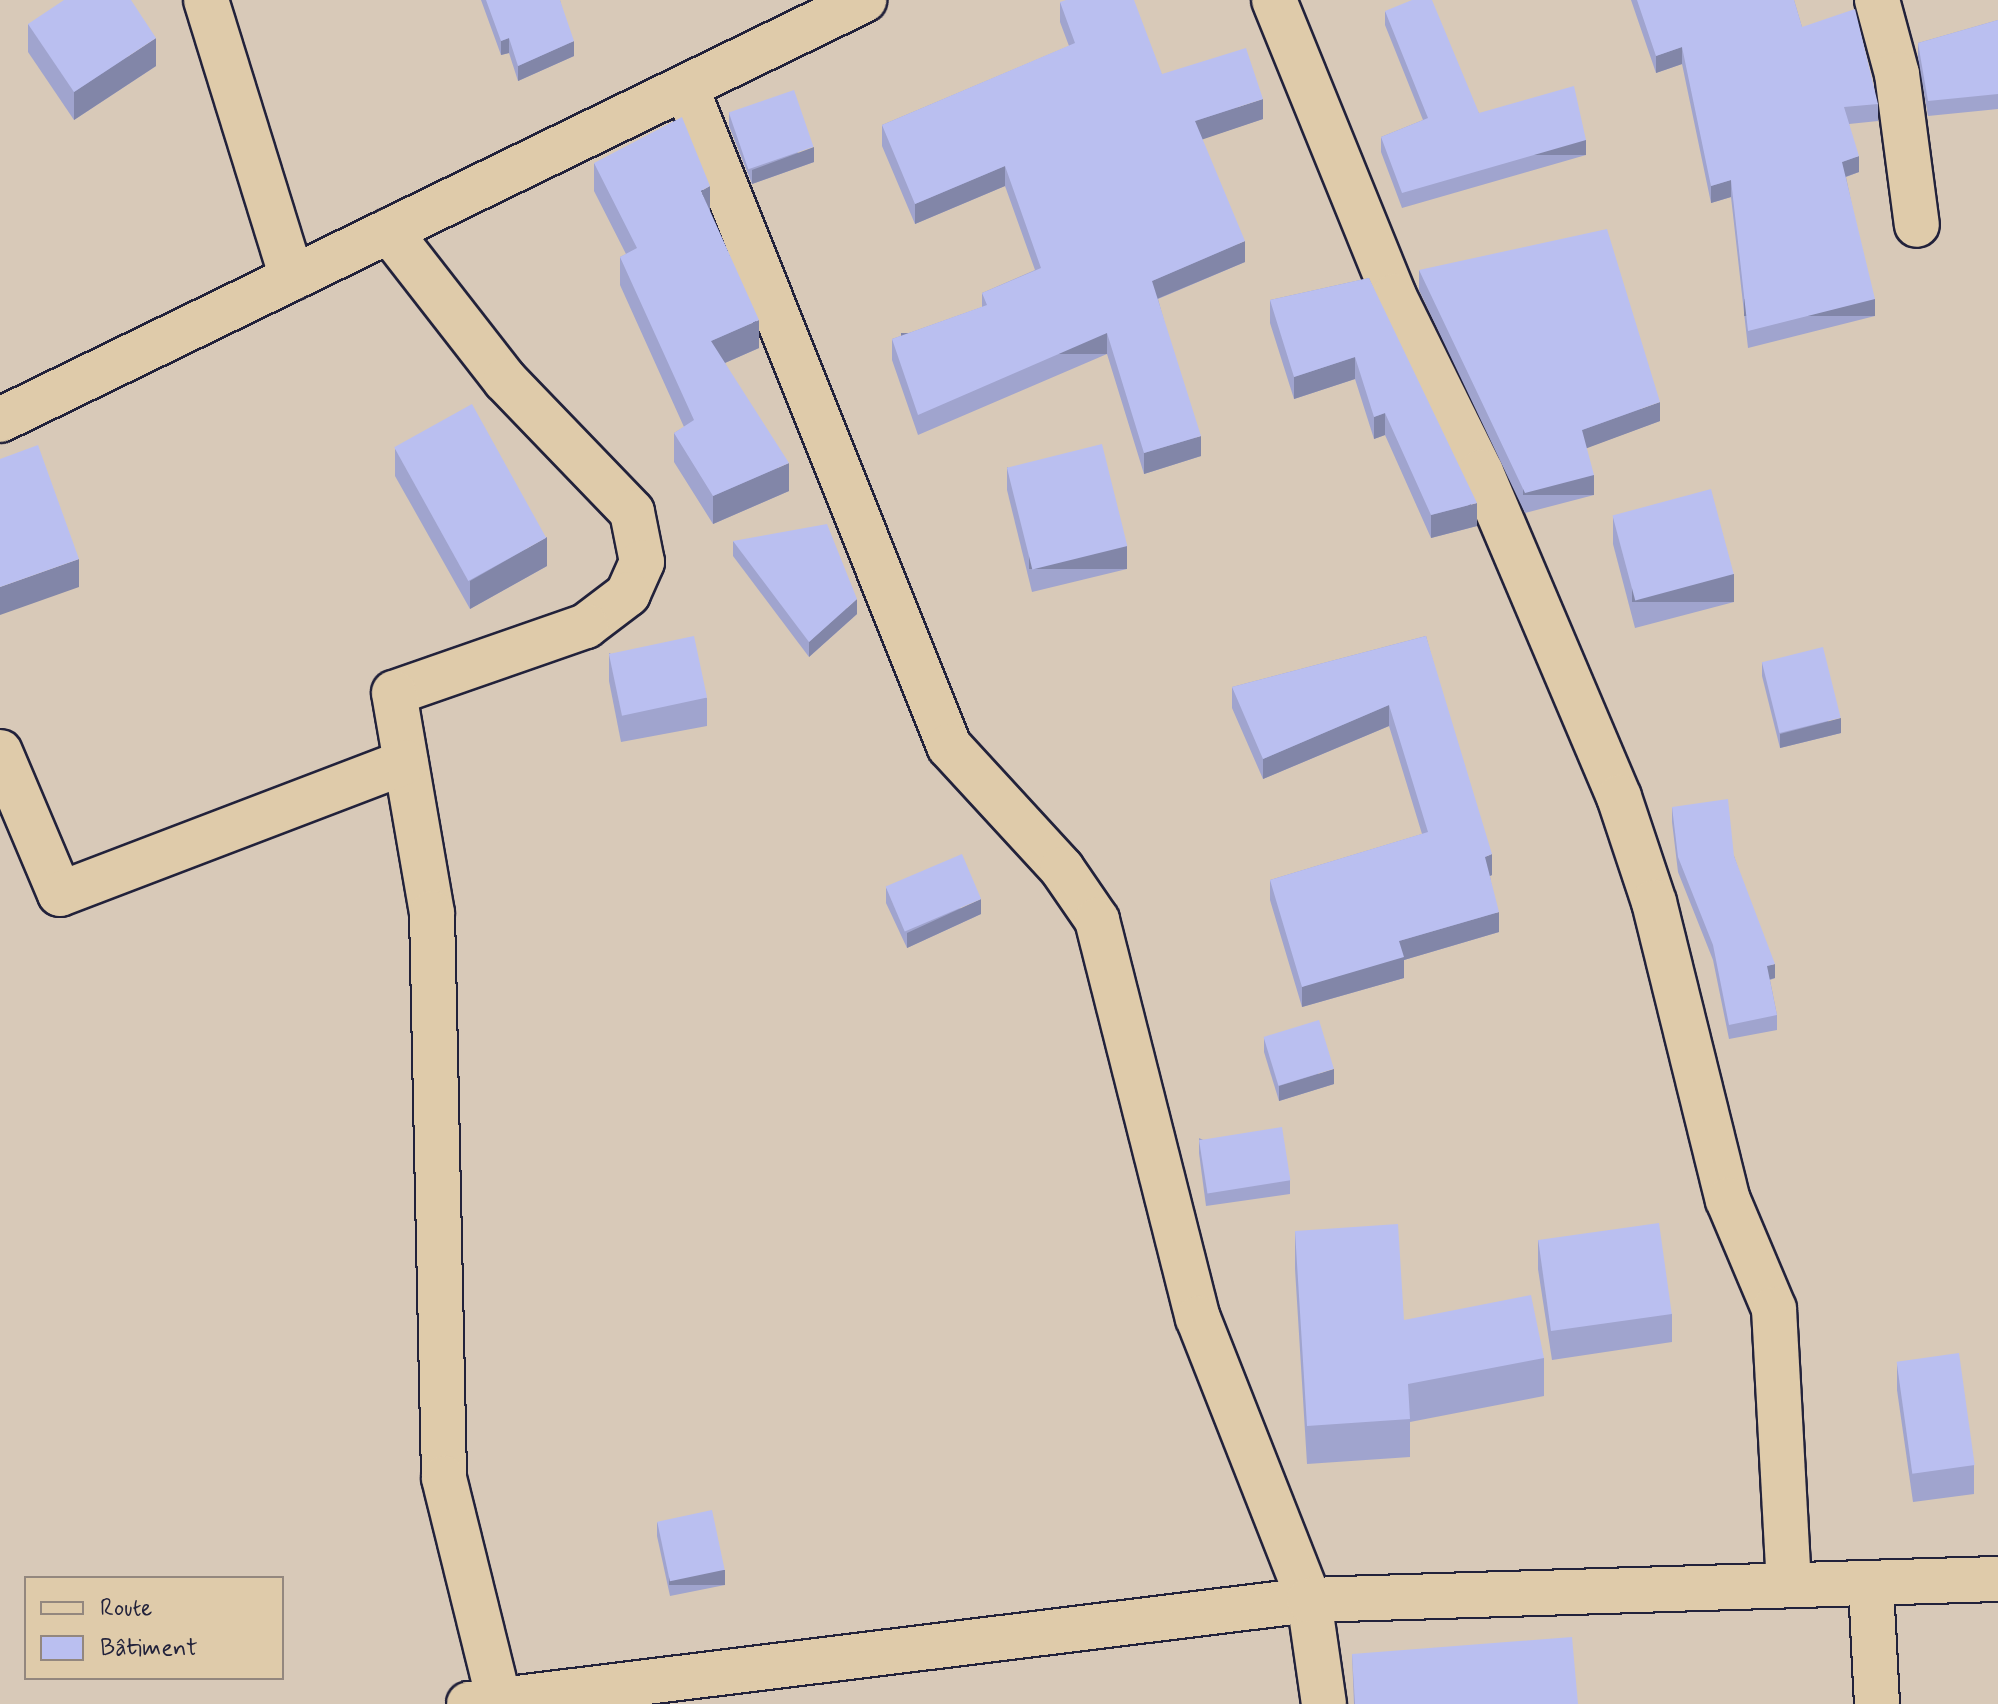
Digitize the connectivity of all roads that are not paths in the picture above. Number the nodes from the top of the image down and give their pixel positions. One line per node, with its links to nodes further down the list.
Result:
1 (206, 0): 8 (street)
2 (864, 0): 5 (street)
3 (1274, 0): 13 (street)
4 (1877, 0): 6 (street)
5 (686, 87): 7 (street); 15 (street)
6 (1917, 225)
7 (389, 231): 8 (street); 11 (street)
8 (292, 278): 9 (street)
9 (0, 420)
10 (0, 752): 11 (street)
11 (406, 762): 16 (street)
12 (1998, 1579): 14 (street)
13 (1789, 1582): 14 (street); 15 (street)
14 (1871, 1586): 18 (street)
15 (1309, 1600): 16 (street); 17 (street)
16 (483, 1700)
17 (1324, 1704)
18 (1877, 1704)

